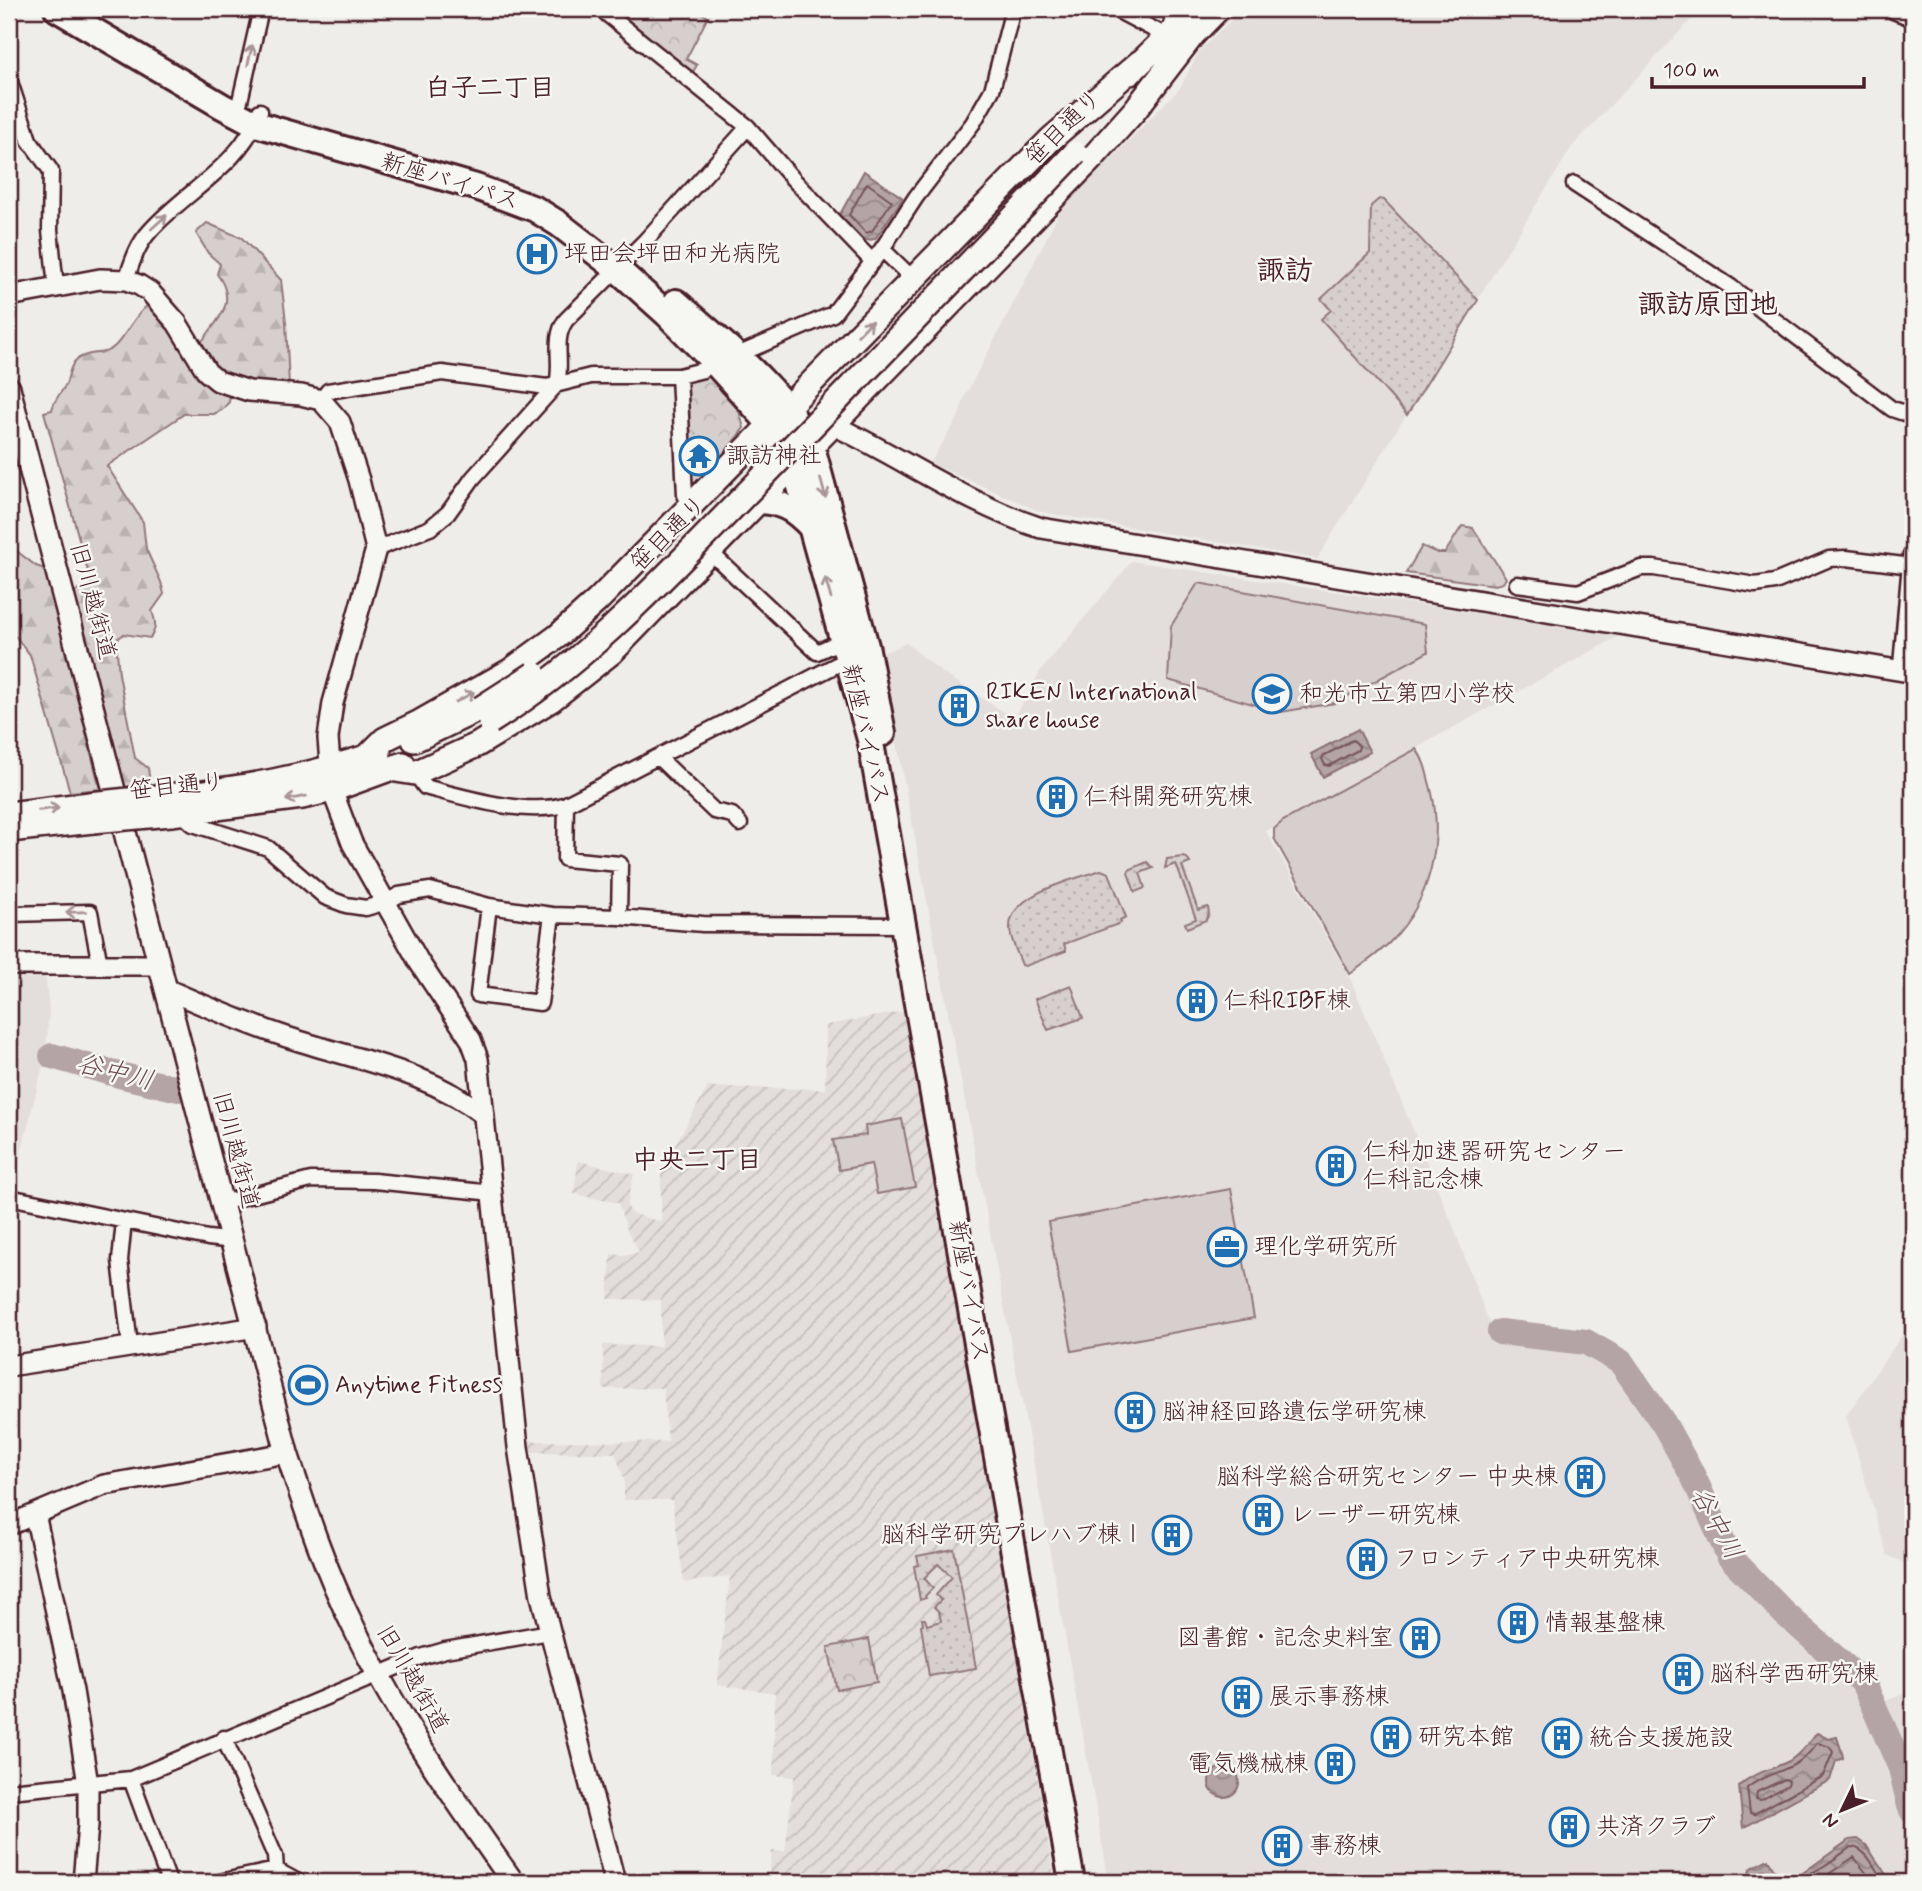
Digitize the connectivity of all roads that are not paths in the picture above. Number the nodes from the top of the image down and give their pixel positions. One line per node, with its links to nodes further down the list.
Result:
1 (57, 9): 16 (highway, 新座バイパス)
2 (83, 9): 16 (highway, 新座バイパス)
3 (261, 9): 16 (street, one-way to 3)
4 (610, 9): 18 (street)
5 (1013, 9): 21 (street)
6 (1115, 9): 13 (street)
7 (1175, 9): 13 (street)
8 (1195, 9): 13 (main road, 笹目通り)
9 (1219, 9): 12 (main road, 笹目通り)
10 (1895, 9): 11 (street)
11 (1913, 16)
12 (1192, 36): 19 (main road, 笹目通り); 32 (main road)
13 (1168, 37): 14 (main road, 笹目通り)
14 (1140, 62): 19 (main road, 笹目通り); 24 (main road)
15 (9, 79): 17 (street)
16 (252, 112): 23 (highway, 新座バイパス); 25 (street, one-way to 16)
17 (15, 119): 26 (street)
18 (748, 127): 22 (street); 23 (street)
19 (1068, 151): 49 (main road, 笹目通り, bridge)
20 (1574, 184): 35 (street)
21 (882, 249): 22 (street); 24 (street)
22 (873, 262): 29 (street)
23 (622, 264): 29 (highway, 新座バイパス); 31 (street)
24 (913, 279): 28 (main road, one-way to 24)
25 (126, 280): 26 (street); 34 (street)
26 (56, 287): 27 (street)
27 (9, 296)
28 (836, 357): 32 (main road); 36 (main road)
29 (725, 359): 30 (street); 36 (highway, 新座バイパス)
30 (679, 376): 31 (street); 41 (street)
31 (557, 384): 34 (street); 43 (street)
32 (869, 387): 37 (main road)
33 (9, 388): 69 (main road, 旧川越街道)
34 (321, 400): 43 (street)
35 (1913, 416)
36 (786, 419): 37 (street); 38 (highway, 新座バイパス); 39 (highway, 新座バイパス); 41 (main road)
37 (833, 425): 38 (main road); 48 (street)
38 (812, 447): 39 (main road); 97 (highway, 新座バイパス, one-way to 97)
39 (794, 465): 40 (main road); 42 (highway, 新座バイパス)
40 (759, 501): 42 (highway); 44 (main road)
41 (692, 504): 50 (main road, one-way to 41)
42 (811, 527): 47 (highway, 新座バイパス, one-way to 42)
43 (376, 549): 54 (street)
44 (710, 552): 47 (street); 53 (main road)
45 (1912, 562): 46 (street); 48 (street)
46 (1517, 584)
47 (845, 649): 51 (street); 66 (highway, 新座バイパス)
48 (1908, 670)
49 (485, 715): 50 (main road, 笹目通り); 52 (main road, 笹目通り)
50 (366, 758): 54 (main road, 笹目通り)
51 (659, 758): 55 (street); 59 (street)
52 (389, 769): 53 (main road); 54 (main road, 笹目通り)
53 (415, 773): 55 (street)
54 (331, 780): 56 (main road, 笹目通り); 61 (street)
55 (566, 804): 65 (street)
56 (173, 808): 57 (main road, 笹目通り, bridge); 61 (street)
57 (92, 813): 58 (main road, 笹目通り, one-way to 57); 60 (main road, 笹目通り)
58 (9, 814)
59 (740, 824)
60 (9, 830)
61 (386, 902): 62 (street); 71 (street)
62 (489, 906): 64 (street); 64 (street)
63 (9, 914): 68 (street, one-way to 63)
64 (552, 915): 65 (street)
65 (620, 917): 66 (street)
66 (903, 925): 96 (highway, 新座バイパス)
67 (9, 965): 68 (street)
68 (100, 965): 69 (street)
69 (160, 965): 70 (main road, 旧川越街道)
70 (166, 989): 71 (street); 74 (main road, 旧川越街道)
71 (484, 1115): 72 (street)
72 (493, 1193): 74 (street); 83 (street)
73 (9, 1197): 75 (street)
74 (221, 1203): 76 (main road, 旧川越街道)
75 (124, 1221): 76 (street); 78 (street)
76 (233, 1241): 77 (main road, 旧川越街道)
77 (256, 1327): 78 (street); 80 (main road, 旧川越街道)
78 (130, 1346): 79 (street)
79 (9, 1366)
80 (287, 1453): 81 (street); 84 (main road, 旧川越街道)
81 (35, 1514): 82 (street); 87 (street)
82 (9, 1525)
83 (550, 1632): 84 (street); 95 (street)
84 (377, 1674): 85 (street); 94 (main road, 旧川越街道)
85 (224, 1738): 86 (street); 89 (street)
86 (131, 1779): 87 (street); 91 (street)
87 (88, 1784): 88 (street); 90 (street)
88 (9, 1791)
89 (276, 1870): 92 (street); 93 (street)
90 (83, 1882)
91 (169, 1882)
92 (219, 1882)
93 (298, 1882)
94 (513, 1882)
95 (615, 1882)
96 (1072, 1882)
97 (1085, 1882)

